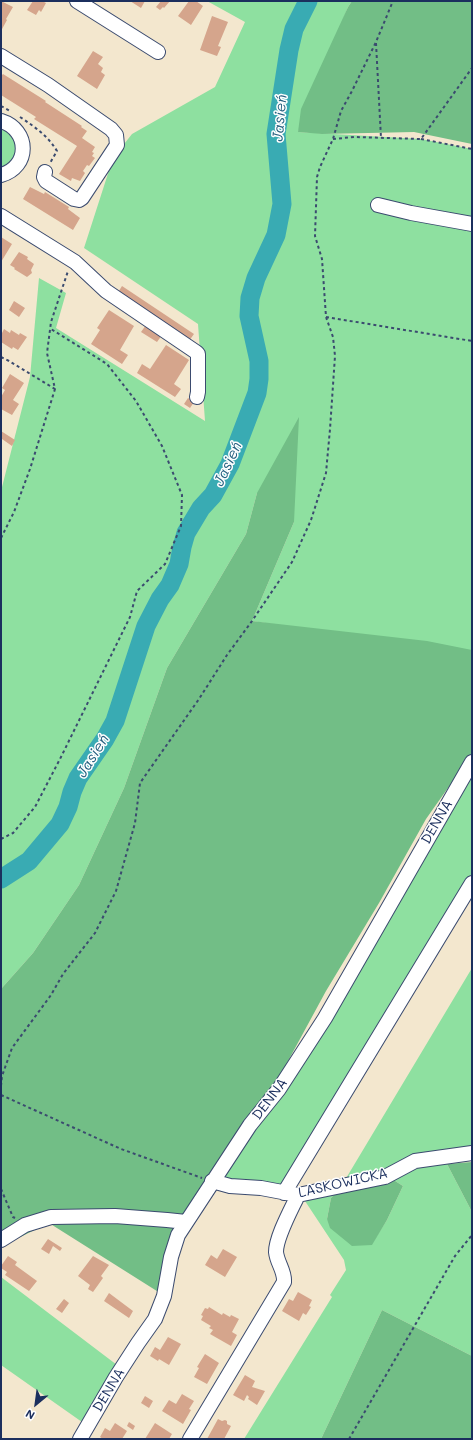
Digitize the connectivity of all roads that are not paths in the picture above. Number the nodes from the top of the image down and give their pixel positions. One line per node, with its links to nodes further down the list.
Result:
1 (77, 1): 2 (street)
2 (158, 52)
3 (1, 56): 5 (street)
4 (1, 121): 6 (street)
5 (44, 172)
6 (1, 175)
7 (378, 205): 9 (street)
8 (1, 216): 10 (street)
9 (472, 224)
10 (196, 397)
11 (472, 762): 14 (street, DENNA)
12 (472, 883): 15 (street)
13 (472, 1152): 15 (street, LASKOWICKA)
14 (212, 1181): 15 (street, LASKOWICKA); 16 (street, DENNA)
15 (291, 1194): 19 (street)
16 (186, 1222): 17 (street); 18 (street, DENNA)
17 (1, 1240)
18 (80, 1439)
19 (190, 1439)

